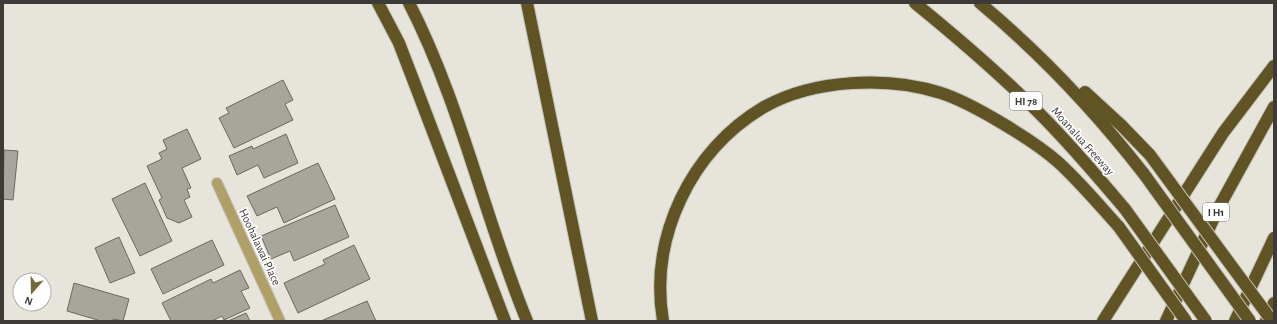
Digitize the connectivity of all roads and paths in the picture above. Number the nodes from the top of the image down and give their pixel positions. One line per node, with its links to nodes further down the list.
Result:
1 (378, 3): 13 (highway)
2 (409, 3): 14 (highway)
3 (527, 3): 15 (highway)
4 (915, 3): 20 (highway, Moanalua Freeway / HI 78, bridge)
5 (980, 3): 6 (highway, Moanalua Freeway)
6 (1000, 20): 22 (highway, Moanalua Freeway, bridge); 24 (highway, bridge)
7 (1274, 66): 17 (highway)
8 (1274, 107): 18 (highway, I H1)
9 (217, 183): 12 (street, Hoohalawai Place)
10 (1274, 238): 21 (highway)
11 (1274, 303): 23 (highway)
12 (280, 321)
13 (505, 321)
14 (527, 321)
15 (592, 321)
16 (663, 321): 19 (highway, bridge)
17 (1103, 321)
18 (1166, 321)
19 (1186, 321)
20 (1206, 321)
21 (1235, 321)
22 (1250, 321)
23 (1266, 321)
24 (1272, 321)

